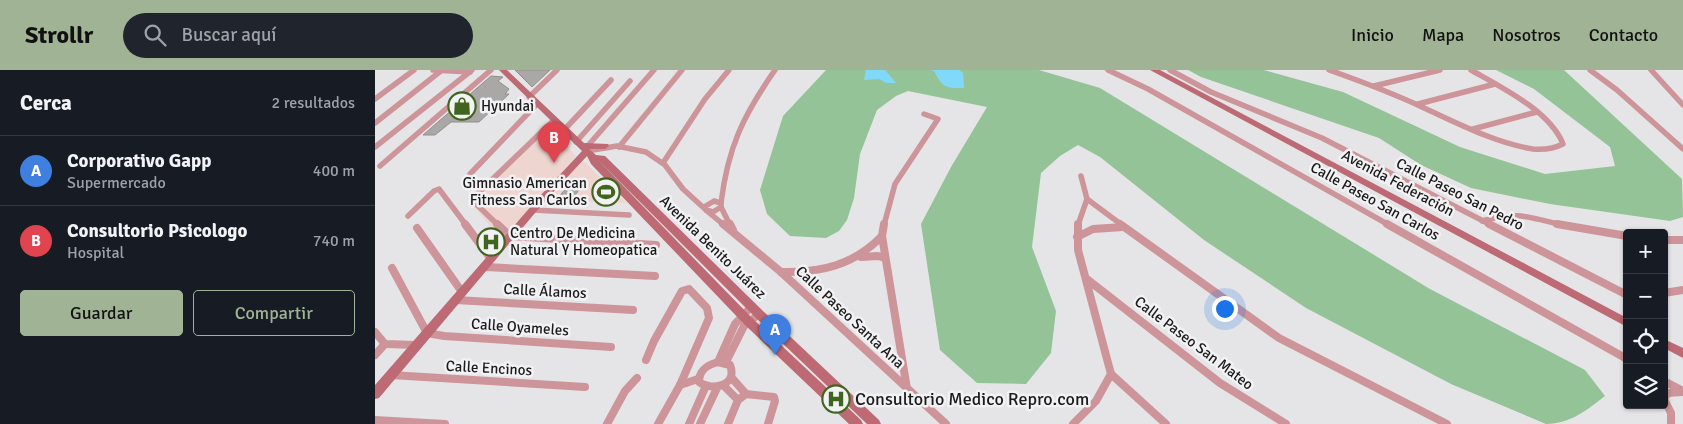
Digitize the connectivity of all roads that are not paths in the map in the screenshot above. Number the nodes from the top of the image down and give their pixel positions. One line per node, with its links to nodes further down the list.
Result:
1 (414, 70): 25 (street)
2 (433, 70): 3 (street)
3 (441, 70): 19 (street); 32 (street)
4 (491, 70): 41 (street)
5 (503, 70): 24 (main road, Avenida Benito Juárez)
6 (557, 70): 24 (street)
7 (654, 70): 39 (street)
8 (682, 70): 35 (street)
9 (729, 70): 40 (street)
10 (775, 70): 45 (street)
11 (1108, 70): 83 (street, Calle Paseo San Carlos)
12 (1154, 70): 74 (main road, Avenida Federación)
13 (1169, 70): 49 (street, Calle Paseo San Pedro)
14 (1329, 70): 23 (street)
15 (1439, 70): 23 (street)
16 (1471, 70): 22 (street)
17 (1590, 70): 38 (street)
18 (1651, 70): 28 (street)
19 (472, 72): 36 (street)
20 (611, 80): 34 (street)
21 (630, 81): 39 (street)
22 (1495, 84): 27 (street); 29 (street)
23 (1374, 86): 27 (street)
24 (529, 97): 26 (main road, Avenida Benito Juárez)
25 (375, 99)
26 (537, 104): 31 (main road, Avenida Benito Juárez); 42 (street)
27 (1418, 104): 33 (street)
28 (1683, 105)
29 (1537, 112): 33 (street); 33 (street)
30 (924, 114): 55 (street)
31 (554, 120): 34 (main road, Avenida Benito Juárez); 54 (street)
32 (375, 123)
33 (1473, 129)
34 (565, 130): 39 (main road, Avenida Benito Juárez)
35 (621, 146): 37 (street, Calle Paseo Santa Ana); 40 (street, Calle Paseo Santa Ana)
36 (375, 147)
37 (607, 147): 39 (main road); 39 (main road)
38 (1683, 149)
39 (587, 151): 46 (main road); 72 (main road, Avenida Benito Juárez); 73 (main road, Avenida Benito Juárez)
40 (663, 162): 45 (street, Calle Paseo Santa Ana)
41 (379, 166)
42 (470, 174)
43 (1081, 176): 44 (street)
44 (1087, 199): 50 (street); 56 (street)
45 (713, 206): 52 (street, Calle Paseo Santa Ana); 52 (street, Calle Paseo Santa Ana)
46 (533, 210): 47 (street); 54 (main road)
47 (629, 215)
48 (408, 216): 62 (street)
49 (1482, 221): 53 (street); 69 (street, Calle Paseo San Pedro)
50 (1124, 227): 56 (street); 119 (street)
51 (417, 228): 70 (street)
52 (735, 232): 64 (street, Calle Paseo Santa Ana)
53 (1623, 235)
54 (510, 236): 59 (street); 62 (main road)
55 (881, 236): 60 (street); 61 (street)
56 (1077, 237): 66 (street)
57 (1668, 240): 58 (street)
58 (1683, 240)
59 (657, 245)
60 (860, 257): 61 (street); 64 (street)
61 (885, 258): 98 (street)
62 (488, 263): 65 (street); 70 (main road)
63 (391, 268): 76 (street)
64 (781, 272): 98 (street, Calle Paseo Santa Ana)
65 (655, 276)
66 (1087, 280): 88 (street); 118 (street, Calle Paseo San Mateo)
67 (1683, 290): 68 (street)
68 (1668, 292)
69 (1623, 293)
70 (459, 296): 71 (street, Calle Álamos); 76 (main road)
71 (633, 310)
72 (756, 310): 73 (street); 114 (main road, Avenida Benito Juárez)
73 (745, 317): 86 (street); 113 (main road, Avenida Benito Juárez)
74 (1623, 321)
75 (375, 332): 77 (street)
76 (427, 333): 78 (main road); 80 (street, Calle Oyameles)
77 (385, 344): 78 (street); 82 (street)
78 (416, 345): 89 (main road)
79 (1668, 345): 81 (main road)
80 (611, 347)
81 (1683, 353)
82 (375, 355)
83 (1623, 357)
84 (646, 360): 85 (street)
85 (691, 362): 87 (street); 94 (street)
86 (722, 362): 87 (street); 90 (street)
87 (705, 368): 92 (street)
88 (1111, 374): 116 (street); 117 (street)
89 (391, 375): 96 (street, Calle Encinos); 101 (main road)
90 (731, 377): 95 (street); 102 (street)
91 (637, 378): 107 (street)
92 (698, 379): 94 (street); 97 (street)
93 (1668, 383): 99 (street)
94 (680, 385): 108 (street)
95 (719, 386): 97 (street); 103 (street); 110 (street)
96 (585, 387)
97 (705, 388): 109 (street)
98 (907, 389): 115 (street, Calle Paseo Santa Ana)
99 (1683, 392): 100 (street)
100 (1668, 393)
101 (375, 394)
102 (746, 394): 103 (street); 112 (street)
103 (738, 400): 111 (street)
104 (1668, 407): 120 (street)
105 (375, 420): 106 (street)
106 (445, 424)
107 (607, 424)
108 (658, 424)
109 (689, 424)
110 (700, 424)
111 (728, 424)
112 (768, 424)
113 (857, 424)
114 (875, 424)
115 (946, 424)
116 (1073, 424)
117 (1166, 424)
118 (1286, 424)
119 (1447, 424)
120 (1671, 424)

